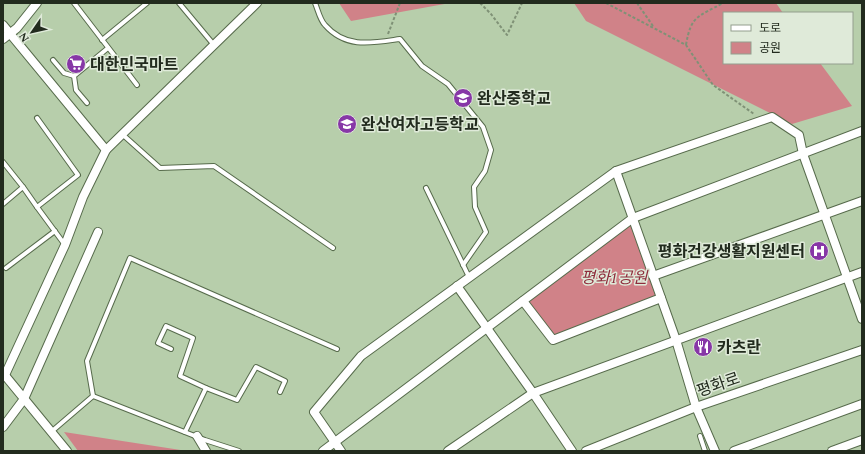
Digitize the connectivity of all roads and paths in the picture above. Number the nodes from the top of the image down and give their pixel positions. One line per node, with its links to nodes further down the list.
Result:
1 (37, 3): 15 (street)
2 (74, 3): 16 (lane)
3 (147, 3): 16 (lane)
4 (178, 3): 19 (lane)
5 (257, 3): 19 (street)
6 (315, 3): 17 (lane)
7 (400, 3): 17 (path)
8 (480, 3): 9 (path)
9 (522, 3)
10 (606, 3): 14 (path)
11 (637, 3): 14 (path)
12 (723, 3): 18 (path)
13 (3, 25): 15 (street)
14 (654, 27): 18 (path)
15 (6, 36): 29 (street)
16 (102, 40): 20 (lane)
17 (385, 41): 44 (lane)
18 (686, 44): 26 (path)
19 (214, 45): 28 (street)
20 (108, 48): 22 (lane); 23 (lane)
21 (53, 60): 22 (lane)
22 (74, 76): 24 (lane)
23 (137, 85)
24 (87, 103)
25 (37, 118): 37 (lane)
26 (764, 120): 30 (street); 32 (street)
27 (862, 131): 30 (street)
28 (122, 134): 29 (street); 43 (lane)
29 (106, 150): 42 (street)
30 (803, 154): 38 (street); 39 (street)
31 (3, 162): 33 (lane)
32 (616, 171): 39 (street); 48 (street)
33 (23, 188): 36 (lane); 37 (lane)
34 (426, 188): 44 (lane)
35 (862, 201): 38 (street)
36 (3, 204)
37 (37, 207): 40 (lane)
38 (825, 215): 47 (street); 49 (street)
39 (632, 218): 47 (street); 52 (street)
40 (55, 231): 42 (lane); 45 (lane)
41 (98, 232): 64 (street)
42 (65, 245): 59 (street)
43 (333, 248)
44 (463, 265): 48 (lane)
45 (6, 268)
46 (862, 272): 49 (street)
47 (653, 276): 51 (street)
48 (469, 277): 50 (street)
49 (847, 277): 53 (street); 55 (street)
50 (457, 286): 54 (street); 73 (street)
51 (661, 298): 52 (street); 55 (street)
52 (523, 301): 54 (street)
53 (862, 320)
54 (487, 328): 62 (street); 73 (street)
55 (676, 340): 62 (street); 66 (street)
56 (171, 349): 60 (lane)
57 (338, 349): 63 (lane)
58 (862, 350): 66 (street, 평화로)
59 (4, 374): 64 (street)
60 (206, 388): 61 (lane); 69 (lane)
61 (280, 392)
62 (533, 393): 79 (street); 80 (street)
63 (93, 396): 68 (lane); 69 (lane)
64 (24, 399): 67 (street); 68 (street)
65 (862, 404): 84 (street)
66 (696, 407): 81 (street, 평화로); 83 (street)
67 (3, 427)
68 (51, 432): 74 (street)
69 (186, 432): 70 (lane)
70 (197, 436): 75 (street); 76 (lane)
71 (700, 436): 82 (lane)
72 (862, 440): 85 (street)
73 (335, 442): 77 (street); 78 (street)
74 (67, 451)
75 (206, 451)
76 (239, 451)
77 (323, 451)
78 (341, 451)
79 (448, 451)
80 (572, 451)
81 (586, 451)
82 (705, 451)
83 (715, 451)
84 (734, 451)
85 (832, 451)

